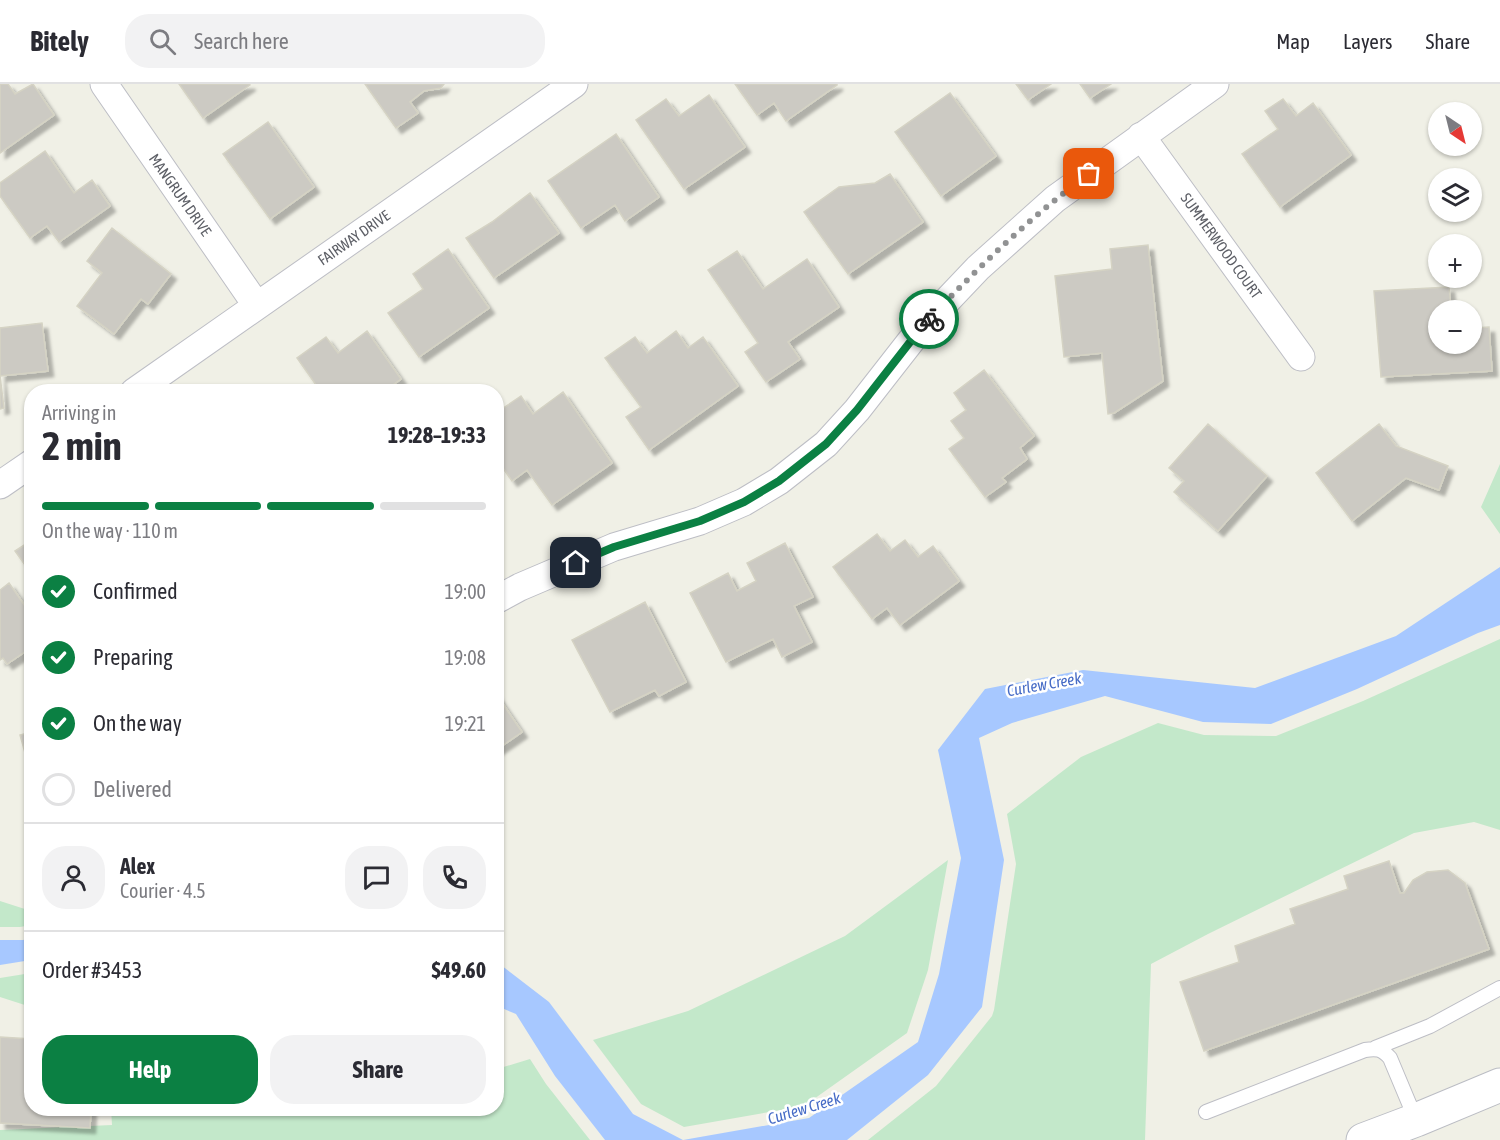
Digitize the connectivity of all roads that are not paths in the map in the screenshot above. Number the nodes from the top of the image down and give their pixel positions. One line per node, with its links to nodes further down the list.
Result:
1 (104, 84): 6 (street, MANGRUM DRIVE)
2 (574, 84): 4 (street, FAIRWAY DRIVE)
3 (1215, 84): 5 (street)
4 (546, 92): 6 (street, FAIRWAY DRIVE)
5 (1141, 136): 7 (street, SUMMERWOOD COURT); 11 (street)
6 (257, 306): 8 (street, FAIRWAY DRIVE)
7 (1301, 357)
8 (145, 384)
9 (24, 468): 10 (street)
10 (0, 485)
11 (504, 596)
12 (1500, 988): 13 (lane)
13 (1375, 1048): 15 (lane); 16 (lane)
14 (1500, 1085): 16 (main road)
15 (1206, 1112)
16 (1416, 1120): 17 (main road)
17 (1363, 1140)

